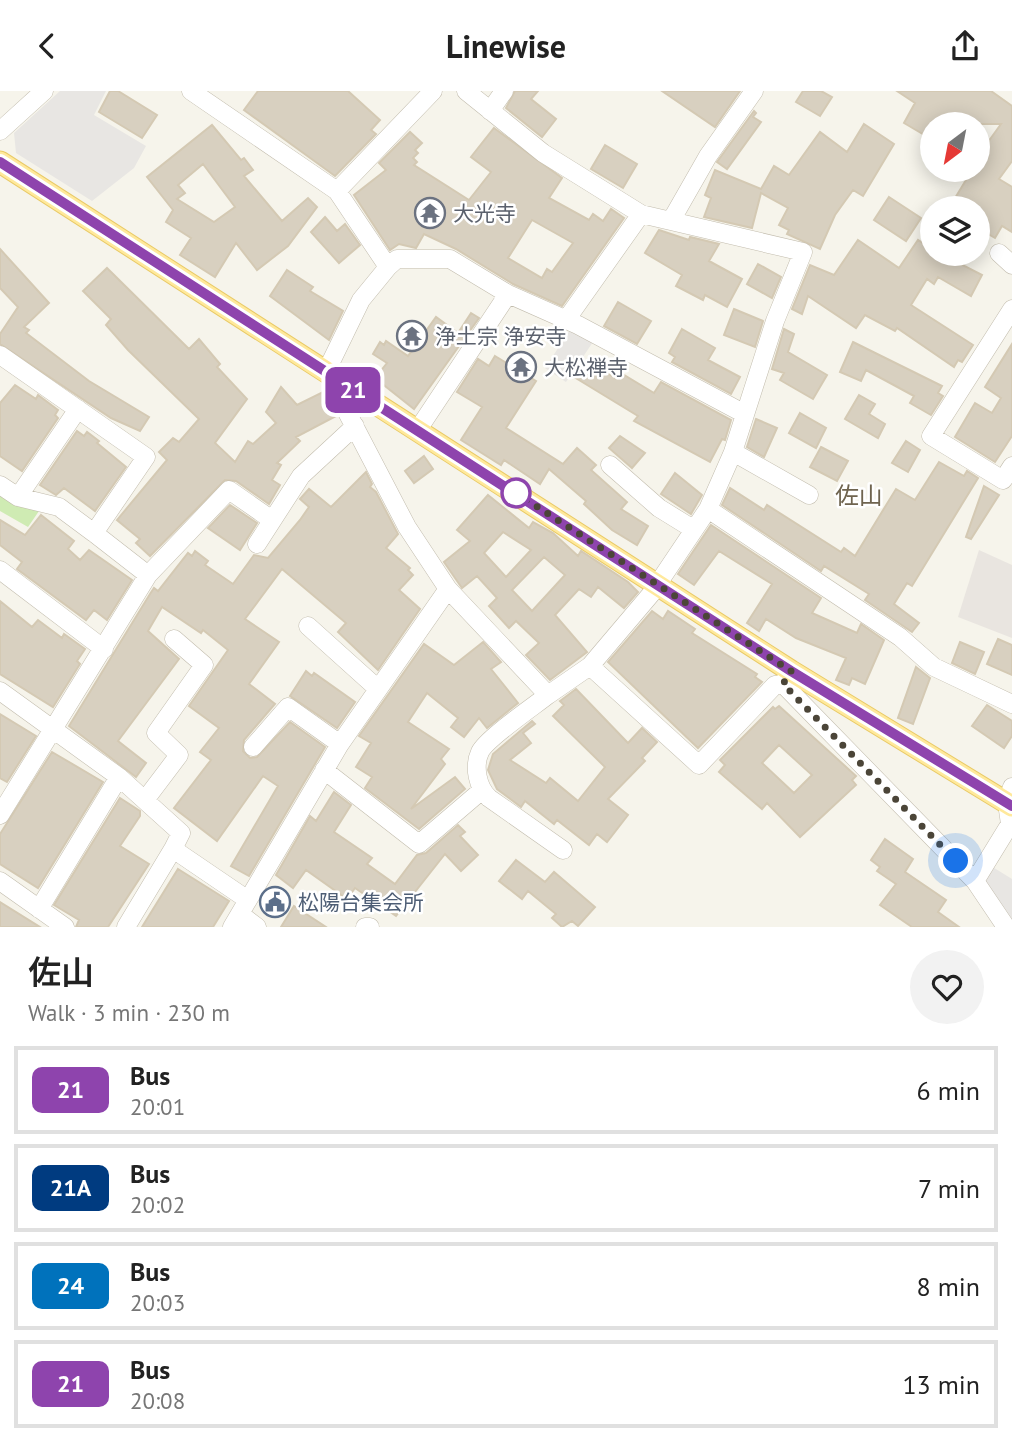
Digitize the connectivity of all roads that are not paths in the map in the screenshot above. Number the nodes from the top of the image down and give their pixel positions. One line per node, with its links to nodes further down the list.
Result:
1 (44, 91): 8 (street)
2 (191, 91): 10 (street)
3 (433, 91): 10 (street)
4 (466, 91): 7 (street)
5 (504, 91): 7 (street)
6 (754, 91): 12 (street)
7 (490, 111): 11 (street)
8 (0, 131)
9 (0, 162): 18 (main road)
10 (337, 191): 13 (street)
11 (641, 214): 12 (street); 16 (street)
12 (672, 219): 20 (street)
13 (388, 267): 14 (street); 18 (street)
14 (508, 294): 16 (street); 22 (street)
15 (1012, 309): 25 (street)
16 (566, 320): 20 (street)
17 (3, 364): 19 (street)
18 (334, 378): 21 (street); 22 (main road)
19 (78, 409): 28 (street); 32 (street)
20 (744, 412): 23 (street)
21 (355, 426): 30 (street); 37 (street)
22 (417, 431): 36 (main road)
23 (733, 452): 27 (street); 29 (street)
24 (610, 465): 31 (street)
25 (1012, 466)
26 (0, 485): 28 (street)
27 (808, 495)
28 (18, 497): 32 (street)
29 (708, 509): 31 (street); 46 (street)
30 (272, 520): 33 (street); 35 (street)
31 (693, 529): 36 (street)
32 (94, 533): 35 (street)
33 (257, 544)
34 (0, 570): 40 (street)
35 (148, 575): 40 (street)
36 (658, 585): 41 (street); 42 (main road)
37 (448, 589): 43 (street); 45 (street)
38 (308, 626): 43 (street)
39 (174, 639): 54 (street)
40 (104, 649): 47 (street)
41 (590, 666): 42 (street); 45 (street)
42 (787, 677): 53 (main road); 59 (street)
43 (378, 689): 48 (street)
44 (0, 691): 47 (street)
45 (548, 695): 52 (street)
46 (1012, 703)
47 (56, 728): 51 (street); 55 (street)
48 (340, 744): 49 (street); 50 (street)
49 (253, 747)
50 (324, 770): 52 (street); 61 (street)
51 (119, 777): 54 (street); 60 (street)
52 (481, 790): 57 (street)
53 (1010, 799): 59 (street)
54 (145, 800): 56 (street)
55 (0, 814)
56 (173, 849): 61 (street); 63 (street)
57 (563, 850)
58 (0, 881): 60 (street)
59 (975, 881): 67 (street)
60 (39, 909): 62 (street)
61 (240, 914): 64 (street)
62 (65, 927)
63 (125, 927)
64 (257, 927)
65 (365, 927): 66 (street)
66 (370, 927)
67 (1006, 927)

